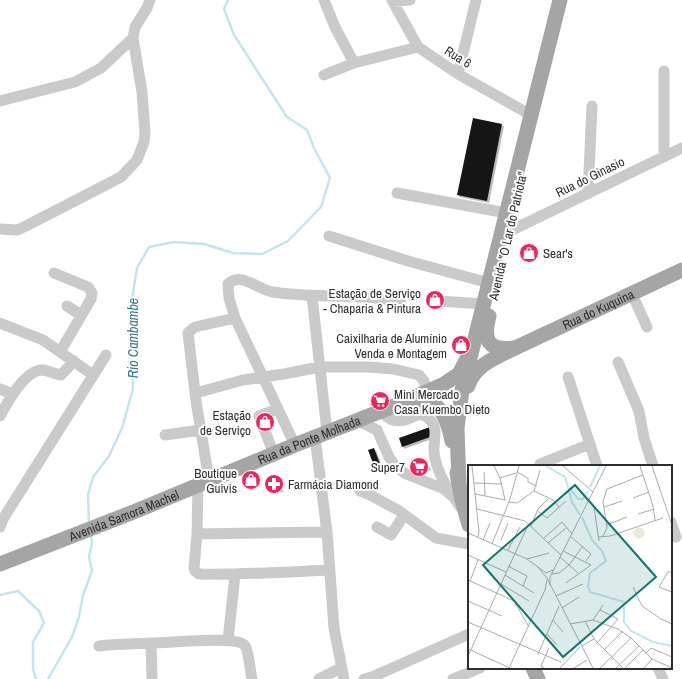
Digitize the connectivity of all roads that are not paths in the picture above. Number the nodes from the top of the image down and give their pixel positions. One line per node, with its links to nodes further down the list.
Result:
1 (150, 0): 8 (street)
2 (324, 0): 10 (street)
3 (392, 0): 4 (street); 9 (street, Rua 6)
4 (410, 0)
5 (476, 0): 12 (street)
6 (560, 0): 16 (main road, Avenida "O Lar do Patriota")
7 (566, 0): 23 (main road, Avenida "O Lar do Patriota")
8 (133, 38): 14 (street); 22 (street)
9 (418, 47): 10 (street); 12 (street, Rua 6)
10 (354, 63): 13 (street)
11 (664, 71): 18 (street)
12 (458, 74): 16 (street, Rua 6)
13 (324, 75)
14 (0, 101)
15 (592, 106): 20 (street)
16 (531, 115): 21 (main road, Avenida "O Lar do Patriota")
17 (682, 148): 18 (street, Rua do Ginasio)
18 (664, 157): 20 (street, Rua do Ginasio)
19 (397, 193): 21 (street)
20 (588, 194): 23 (street, Rua do Ginasio)
21 (507, 213): 27 (main road, Avenida "O Lar do Patriota")
22 (0, 229)
23 (510, 232): 38 (main road, Avenida "O Lar do Patriota")
24 (329, 236): 27 (street)
25 (682, 270): 28 (main road, Rua do Kuquina)
26 (54, 273): 34 (street)
27 (489, 282): 32 (main road, Avenida "O Lar do Patriota")
28 (632, 294): 37 (street); 38 (main road, Rua do Kuquina)
29 (312, 296): 31 (street); 35 (street); 44 (street)
30 (439, 300): 32 (street)
31 (401, 301)
32 (484, 304): 39 (main road, Avenida "O Lar do Patriota")
33 (67, 306): 34 (street)
34 (81, 315): 40 (street)
35 (235, 318): 46 (street); 50 (street)
36 (0, 323): 40 (street)
37 (647, 327)
38 (515, 348): 56 (main road, Avenida "O Lar do Patriota")
39 (471, 351): 49 (main road); 56 (main road, Avenida "O Lar do Patriota")
40 (60, 352): 42 (street)
41 (106, 354): 45 (street)
42 (74, 361): 45 (street); 51 (street)
43 (618, 362): 66 (street)
44 (319, 367): 46 (street); 49 (street); 59 (street)
45 (93, 375): 75 (street)
46 (262, 377): 50 (street); 53 (street)
47 (568, 377): 60 (street)
48 (0, 389): 51 (street)
49 (427, 391): 52 (main road)
50 (196, 393): 57 (street)
51 (13, 394): 54 (street)
52 (388, 408): 55 (main road, Rua da Ponte Molhada); 68 (main road, Avenida "O Lar do Patriota"); 70 (street)
53 (278, 409): 61 (street); 62 (street)
54 (0, 416)
55 (356, 420): 59 (main road, Rua da Ponte Molhada); 70 (street)
56 (457, 428): 68 (main road, Avenida "O Lar do Patriota")
57 (201, 430): 58 (street); 67 (street)
58 (164, 435)
59 (321, 435): 61 (main road, Rua da Ponte Molhada); 76 (street)
60 (590, 444): 64 (street); 65 (street)
61 (295, 445): 62 (main road, Rua da Ponte Molhada)
62 (274, 454): 63 (main road, Rua da Ponte Molhada)
63 (246, 465): 67 (main road, Avenida Samora Machel)
64 (540, 465)
65 (597, 465)
66 (653, 465)
67 (203, 480): 77 (street); 80 (main road, Avenida Samora Machel)
68 (458, 482): 72 (main road, Avenida "O Lar do Patriota")
69 (360, 491): 71 (street)
70 (451, 495): 72 (street)
71 (404, 515): 74 (street); 79 (street)
72 (467, 518)
73 (672, 525): 78 (street)
74 (376, 527)
75 (0, 528)
76 (327, 532): 77 (street); 81 (street)
77 (197, 534): 82 (street)
78 (676, 536)
79 (468, 544)
80 (1, 561)
81 (329, 570): 82 (street); 87 (street)
82 (235, 575): 84 (street)
83 (468, 634): 95 (street)
84 (228, 640): 85 (street); 92 (street)
85 (151, 643): 86 (street); 91 (street)
86 (99, 646)
87 (341, 668): 93 (street); 94 (street)
88 (533, 669): 97 (main road)
89 (658, 669): 98 (street)
90 (475, 673): 96 (street)
91 (152, 679)
92 (252, 679)
93 (319, 679)
94 (344, 679)
95 (364, 679)
96 (453, 679)
97 (538, 679)
98 (663, 679)

